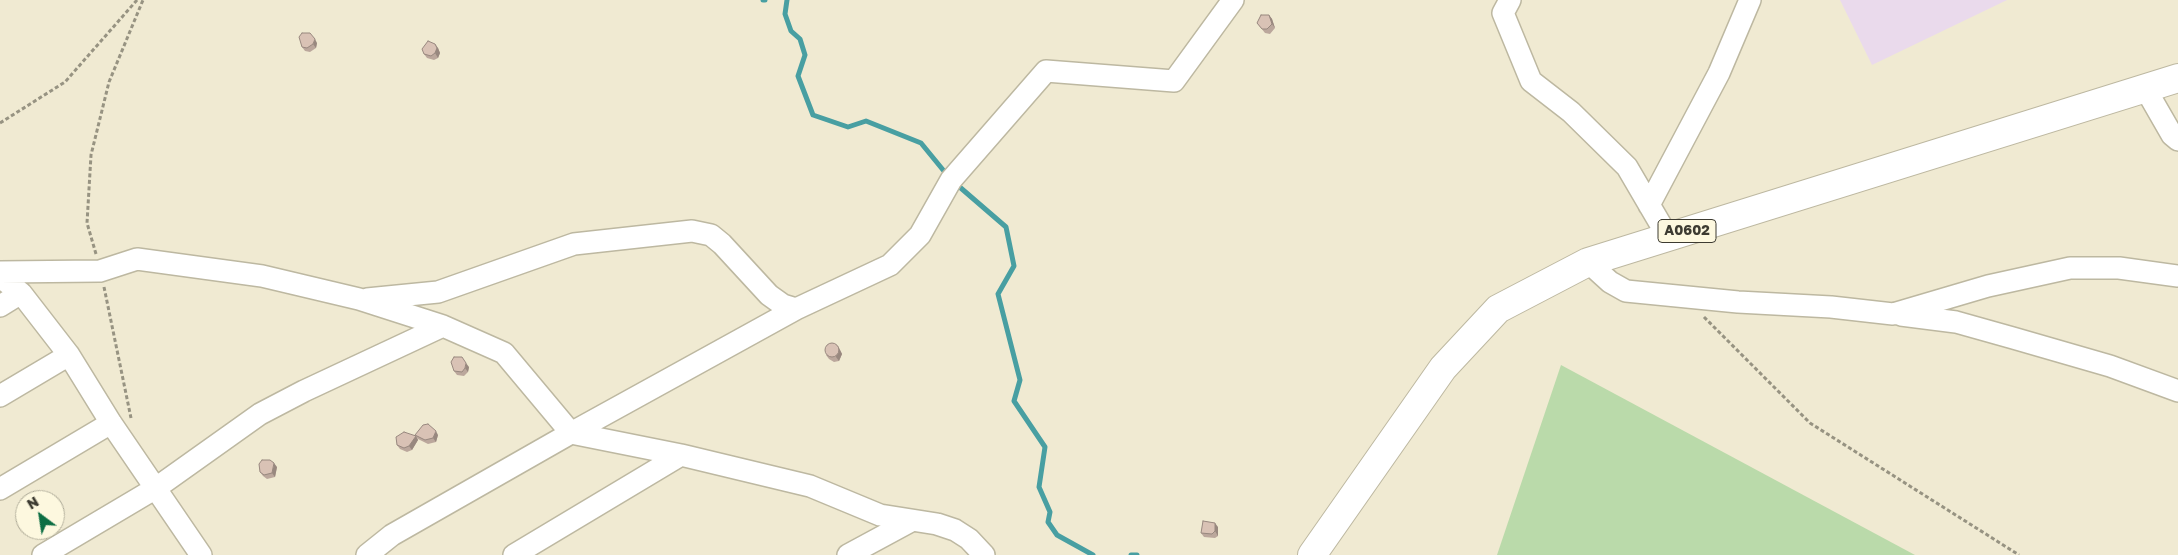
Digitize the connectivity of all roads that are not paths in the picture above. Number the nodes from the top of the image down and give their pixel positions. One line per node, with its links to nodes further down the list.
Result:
1 (1233, 0): 16 (street)
2 (1510, 0): 7 (street)
3 (1750, 0): 7 (street)
4 (2178, 78): 5 (highway, A0602)
5 (2145, 88): 6 (street); 8 (highway, A0602)
6 (2178, 140)
7 (1649, 205): 8 (street)
8 (1668, 237): 9 (highway, A0602)
9 (1588, 262): 17 (street); 34 (highway, A0602)
10 (0, 272): 14 (street)
11 (2178, 276): 17 (street)
12 (0, 277): 13 (street)
13 (21, 294): 15 (street); 19 (street)
14 (359, 299): 16 (street); 18 (street)
15 (0, 306)
16 (796, 309): 23 (street)
17 (1893, 314): 20 (street)
18 (443, 326): 23 (street); 25 (street)
19 (69, 355): 21 (street); 22 (street)
20 (2178, 391)
21 (0, 396)
22 (111, 423): 25 (street); 26 (street)
23 (571, 433): 24 (street); 30 (street)
24 (680, 455): 27 (street); 31 (street)
25 (156, 488): 28 (street); 29 (street)
26 (0, 489)
27 (911, 521): 32 (street); 33 (street)
28 (43, 555)
29 (201, 555)
30 (367, 555)
31 (514, 555)
32 (848, 555)
33 (984, 555)
34 (1312, 555)

